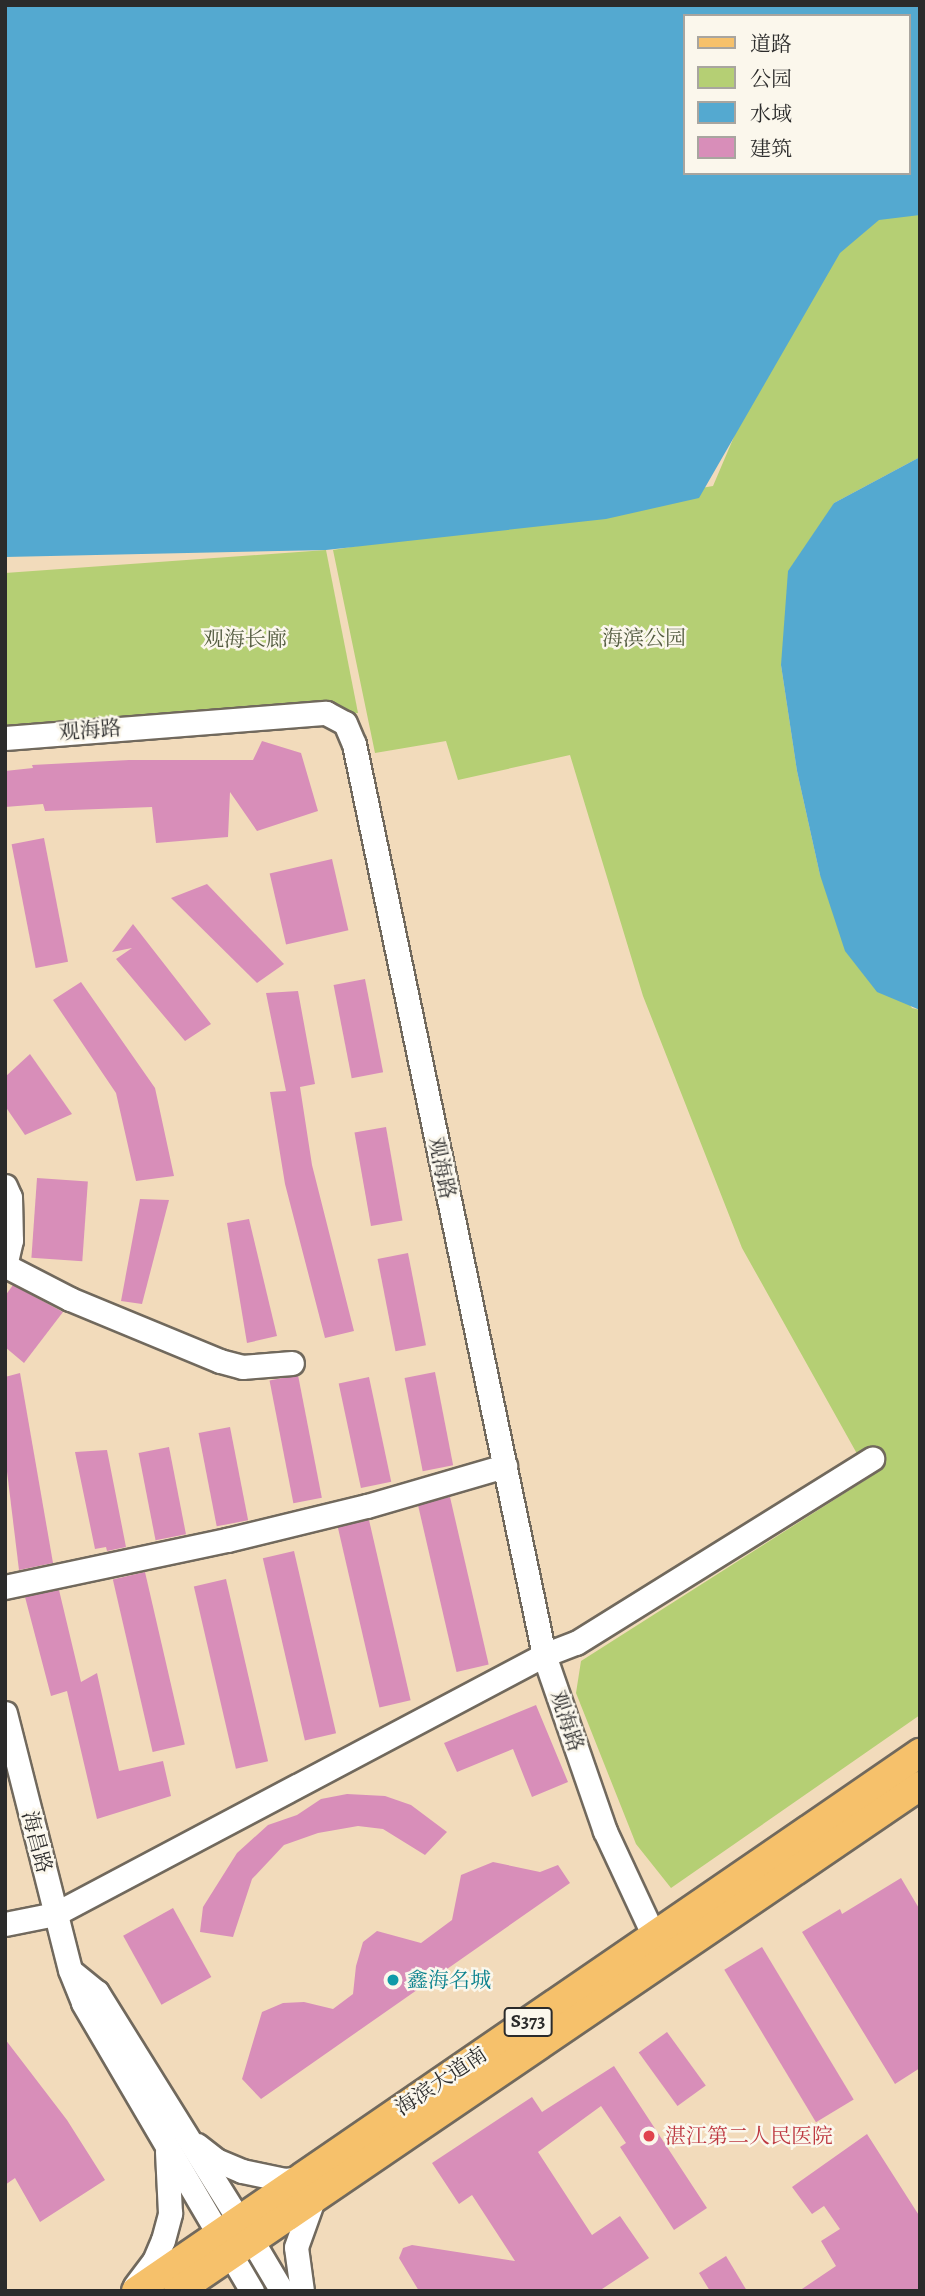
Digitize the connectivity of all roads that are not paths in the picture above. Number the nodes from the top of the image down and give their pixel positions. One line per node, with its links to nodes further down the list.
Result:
1 (5, 738): 6 (street, 观海路)
2 (5, 1186): 3 (street)
3 (6, 1267): 4 (street)
4 (292, 1363)
5 (872, 1459): 8 (street)
6 (505, 1466): 7 (street); 8 (street, 观海路)
7 (5, 1587)
8 (544, 1655): 12 (street); 14 (street, 观海路)
9 (5, 1713): 12 (street, 海昌路)
10 (920, 1753): 14 (main road, 海滨大道南 / S373)
11 (920, 1786): 16 (main road, 海滨大道南 / S373)
12 (55, 1914): 13 (street); 15 (street, 海昌路)
13 (5, 1924)
14 (654, 1936): 16 (main road, 海滨大道南 / S373)
15 (176, 2141): 16 (street); 17 (street, 海昌路); 18 (street)
16 (307, 2188): 17 (main road, 海滨大道南 / S373); 23 (street)
17 (238, 2233): 19 (main road, 海滨大道南 / S373); 20 (main road, 海滨大道南 / S373); 21 (street); 22 (street)
18 (131, 2291)
19 (136, 2291)
20 (178, 2291)
21 (252, 2291)
22 (282, 2291)
23 (302, 2291)

